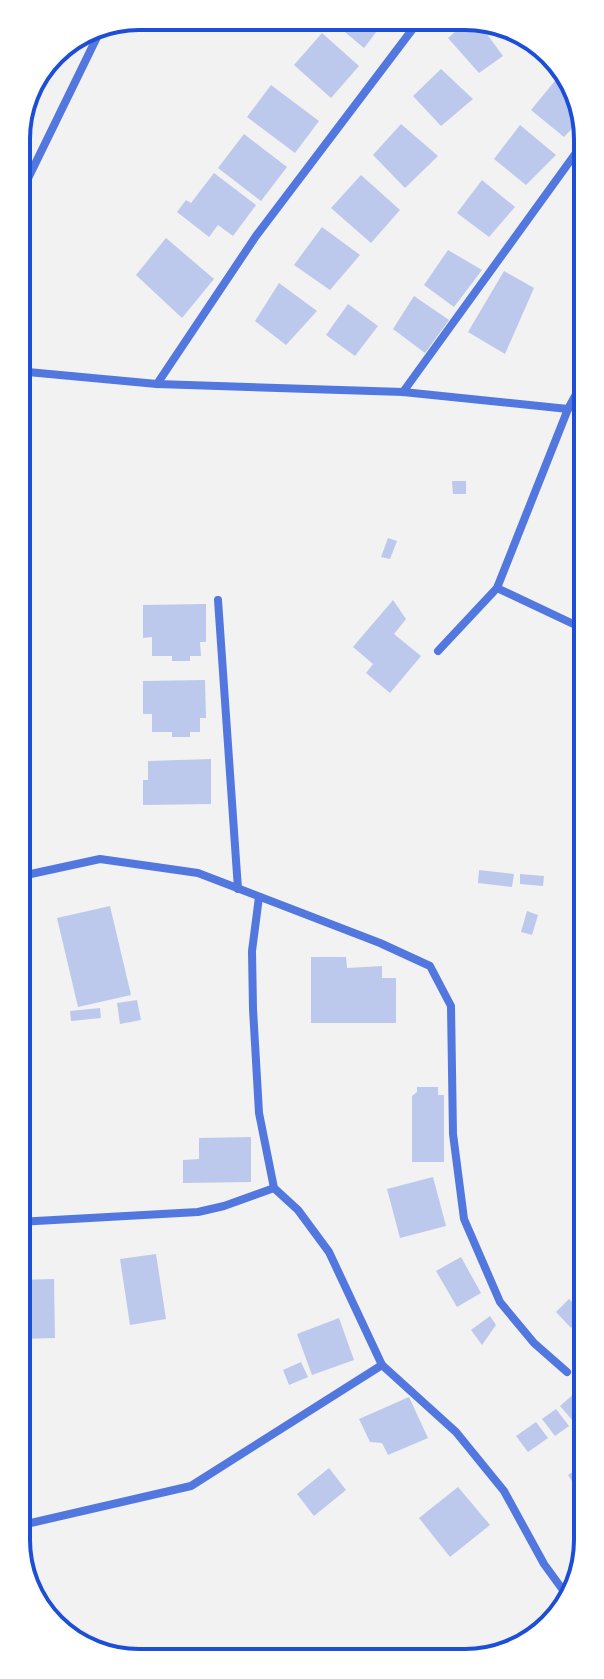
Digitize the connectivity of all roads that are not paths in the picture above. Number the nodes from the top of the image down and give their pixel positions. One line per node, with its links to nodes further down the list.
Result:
1 (412, 30): 6 (street)
2 (96, 38): 4 (street)
3 (574, 156): 7 (street)
4 (30, 174)
5 (30, 372): 6 (street)
6 (157, 384): 7 (street)
7 (403, 392): 9 (street)
8 (574, 398): 9 (street)
9 (568, 409): 10 (street)
10 (497, 588): 12 (street); 13 (street)
11 (218, 600): 15 (street)
12 (574, 624)
13 (438, 651)
14 (30, 874): 15 (street)
15 (238, 889): 16 (street)
16 (259, 897): 17 (street); 20 (street)
17 (274, 1188): 18 (street); 19 (street)
18 (30, 1221)
19 (382, 1365): 21 (street); 22 (street)
20 (567, 1372)
21 (30, 1523)
22 (562, 1589)

